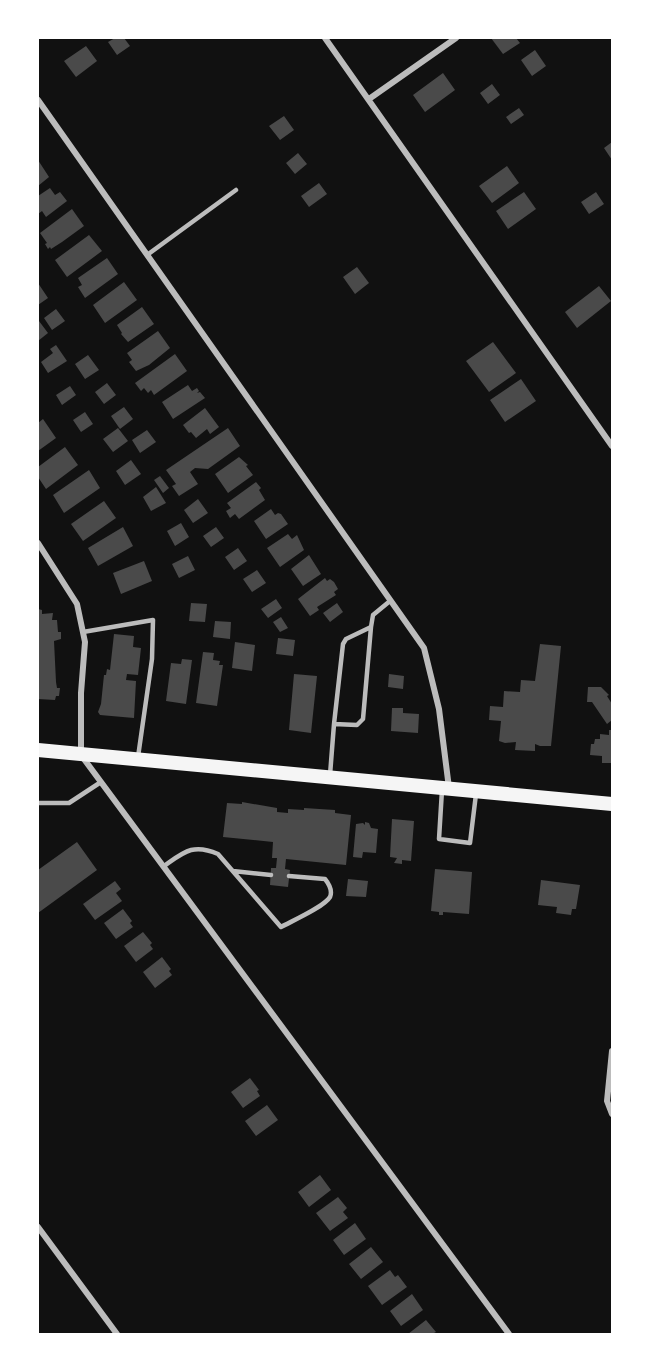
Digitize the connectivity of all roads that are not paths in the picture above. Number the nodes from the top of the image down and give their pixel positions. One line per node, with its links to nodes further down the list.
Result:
1 (325, 38): 3 (street)
2 (456, 38): 3 (street)
3 (369, 99): 7 (street)
4 (38, 100): 6 (street)
5 (237, 190): 6 (lane)
6 (147, 255): 9 (street)
7 (612, 446)
8 (38, 543): 11 (street)
9 (390, 600): 10 (lane); 18 (street)
10 (371, 627): 12 (lane); 12 (lane)
11 (83, 632): 14 (street); 15 (lane)
12 (334, 724): 16 (lane)
13 (38, 750): 14 (main road)
14 (81, 755): 15 (main road); 17 (street)
15 (138, 760): 16 (main road)
16 (330, 778): 18 (main road)
17 (102, 782): 20 (lane); 22 (street)
18 (446, 788): 19 (main road); 19 (lane)
19 (476, 791): 21 (main road)
20 (38, 803)
21 (612, 804)
22 (164, 866): 23 (lane); 30 (street)
23 (233, 871): 24 (lane); 25 (lane)
24 (271, 875)
25 (289, 876)
26 (612, 1051): 27 (street)
27 (612, 1114)
28 (38, 1227): 29 (street)
29 (117, 1335)
30 (508, 1335)

